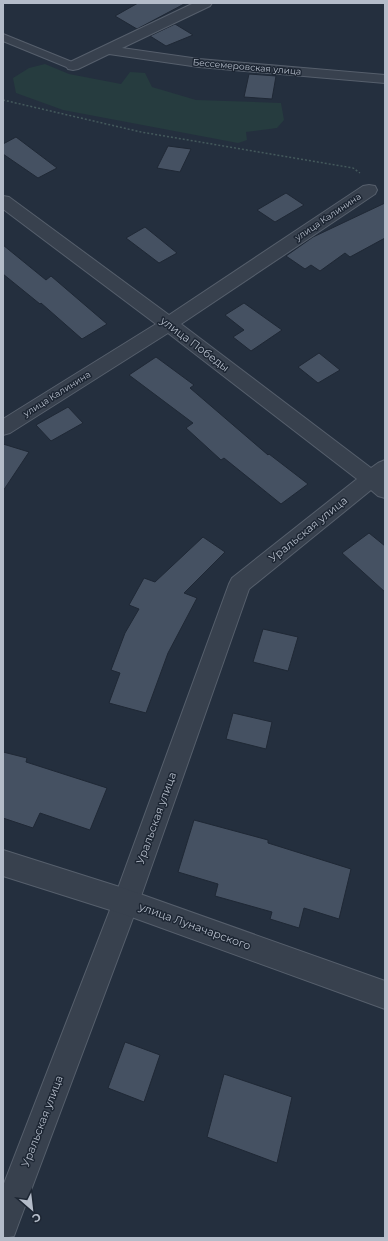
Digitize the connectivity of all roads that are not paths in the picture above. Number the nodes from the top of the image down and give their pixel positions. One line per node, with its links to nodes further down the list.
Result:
1 (205, 3): 3 (street)
2 (3, 37): 4 (lane)
3 (109, 50): 4 (street); 5 (street, Бессемеровская улица)
4 (73, 66)
5 (385, 79)
6 (369, 190): 8 (street, улица Калинина)
7 (3, 201): 8 (street, улица Победы)
8 (169, 324): 9 (street, улица Калинина); 10 (street, улица Победы)
9 (3, 428)
10 (380, 479): 12 (street, Уральская улица)
11 (3, 863): 12 (street, улица Луначарского)
12 (126, 902): 13 (street, улица Луначарского); 14 (street, Уральская улица)
13 (385, 995)
14 (3, 1224)

